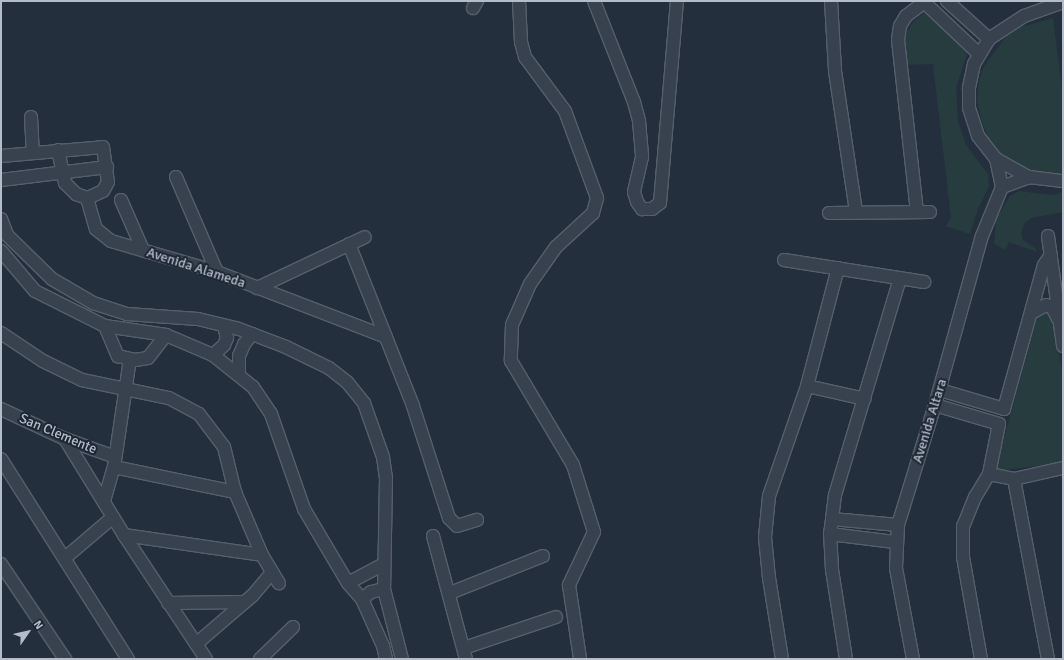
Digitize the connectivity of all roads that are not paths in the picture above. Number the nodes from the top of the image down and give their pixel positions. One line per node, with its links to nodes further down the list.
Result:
1 (519, 1): 104 (street)
2 (594, 1): 3 (street)
3 (677, 1)
4 (831, 1): 26 (street)
5 (925, 1): 9 (street); 27 (street)
6 (947, 1): 8 (street)
7 (1063, 2): 10 (street)
8 (969, 21): 9 (street); 10 (street)
9 (958, 34): 11 (street)
10 (989, 39): 11 (street)
11 (978, 53): 16 (street)
12 (31, 117): 14 (street)
13 (58, 150): 14 (street); 17 (street); 18 (street)
14 (33, 152): 15 (street)
15 (1, 156)
16 (996, 159): 20 (street); 23 (street)
17 (107, 167): 18 (street); 24 (street)
18 (62, 172): 21 (street); 24 (street)
19 (176, 177): 39 (street)
20 (1029, 177): 22 (street); 23 (street)
21 (1, 180)
22 (1063, 181)
23 (1002, 187): 57 (street, Avenida Altara)
24 (88, 198): 34 (street, Avenida Alameda)
25 (121, 200): 34 (street)
26 (856, 212): 27 (street); 29 (street)
27 (917, 212): 28 (street)
28 (930, 212)
29 (829, 213)
30 (1, 220): 46 (street)
31 (1048, 236): 36 (street)
32 (365, 237): 33 (street)
33 (349, 244): 42 (street); 50 (street)
34 (143, 250): 39 (street, Avenida Alameda)
35 (1, 251): 45 (street)
36 (1051, 255): 43 (street); 44 (street)
37 (784, 260): 38 (street)
38 (838, 268): 40 (street); 55 (street)
39 (217, 272): 42 (street, Avenida Alameda)
40 (900, 279): 41 (street); 59 (street)
41 (924, 282)
42 (257, 288): 50 (street, Avenida Alameda)
43 (1032, 312): 44 (street); 58 (street)
44 (1060, 324): 51 (street)
45 (105, 326): 49 (street); 53 (street)
46 (224, 326): 48 (street); 52 (street)
47 (1, 333): 56 (street)
48 (252, 334): 54 (street); 85 (street)
49 (166, 336): 52 (street); 53 (street)
50 (386, 337): 73 (street)
51 (1063, 346)
52 (213, 355): 54 (street)
53 (130, 359): 56 (street)
54 (238, 374): 88 (street)
55 (807, 386): 59 (street); 105 (street)
56 (126, 390): 65 (street); 69 (street)
57 (940, 390): 58 (street); 60 (street, Avenida Altara)
58 (966, 397): 62 (street)
59 (865, 399): 72 (street)
60 (936, 405): 62 (street); 75 (street, Avenida Altara)
61 (1, 409): 63 (street, San Clemente)
62 (963, 413): 67 (street)
63 (65, 439): 65 (street, San Clemente); 70 (street)
64 (1, 459): 83 (street)
65 (115, 462): 69 (street, San Clemente); 70 (street)
66 (1063, 468): 68 (street)
67 (989, 474): 68 (street); 108 (street)
68 (1014, 479): 109 (street)
69 (235, 492): 81 (street)
70 (104, 501): 71 (street)
71 (114, 517): 77 (street); 83 (street)
72 (832, 519): 74 (street); 76 (street)
73 (477, 520)
74 (865, 523): 75 (street); 79 (street)
75 (898, 526): 80 (street, Avenida Altara)
76 (830, 534): 79 (street); 106 (street)
77 (124, 535): 81 (street); 93 (street)
78 (433, 536): 90 (street)
79 (866, 538): 80 (street)
80 (895, 542): 107 (street, Avenida Altara)
81 (262, 555): 86 (street)
82 (543, 556): 90 (street)
83 (65, 558): 99 (street)
84 (1, 564): 98 (street)
85 (384, 564): 88 (street); 89 (street)
86 (272, 572): 87 (street); 92 (street)
87 (279, 583)
88 (348, 583): 91 (street)
89 (384, 589): 91 (street); 103 (street)
90 (450, 593): 97 (street)
91 (362, 599): 102 (street)
92 (244, 602): 93 (street); 96 (street)
93 (168, 603): 96 (street)
94 (556, 617): 97 (street)
95 (293, 627): 101 (street)
96 (196, 644): 100 (street)
97 (465, 654)
98 (64, 659)
99 (128, 659)
100 (206, 659)
101 (260, 659)
102 (386, 659)
103 (402, 659)
104 (580, 659)
105 (782, 659)
106 (846, 659)
107 (913, 659)
108 (982, 659)
109 (1048, 659)

